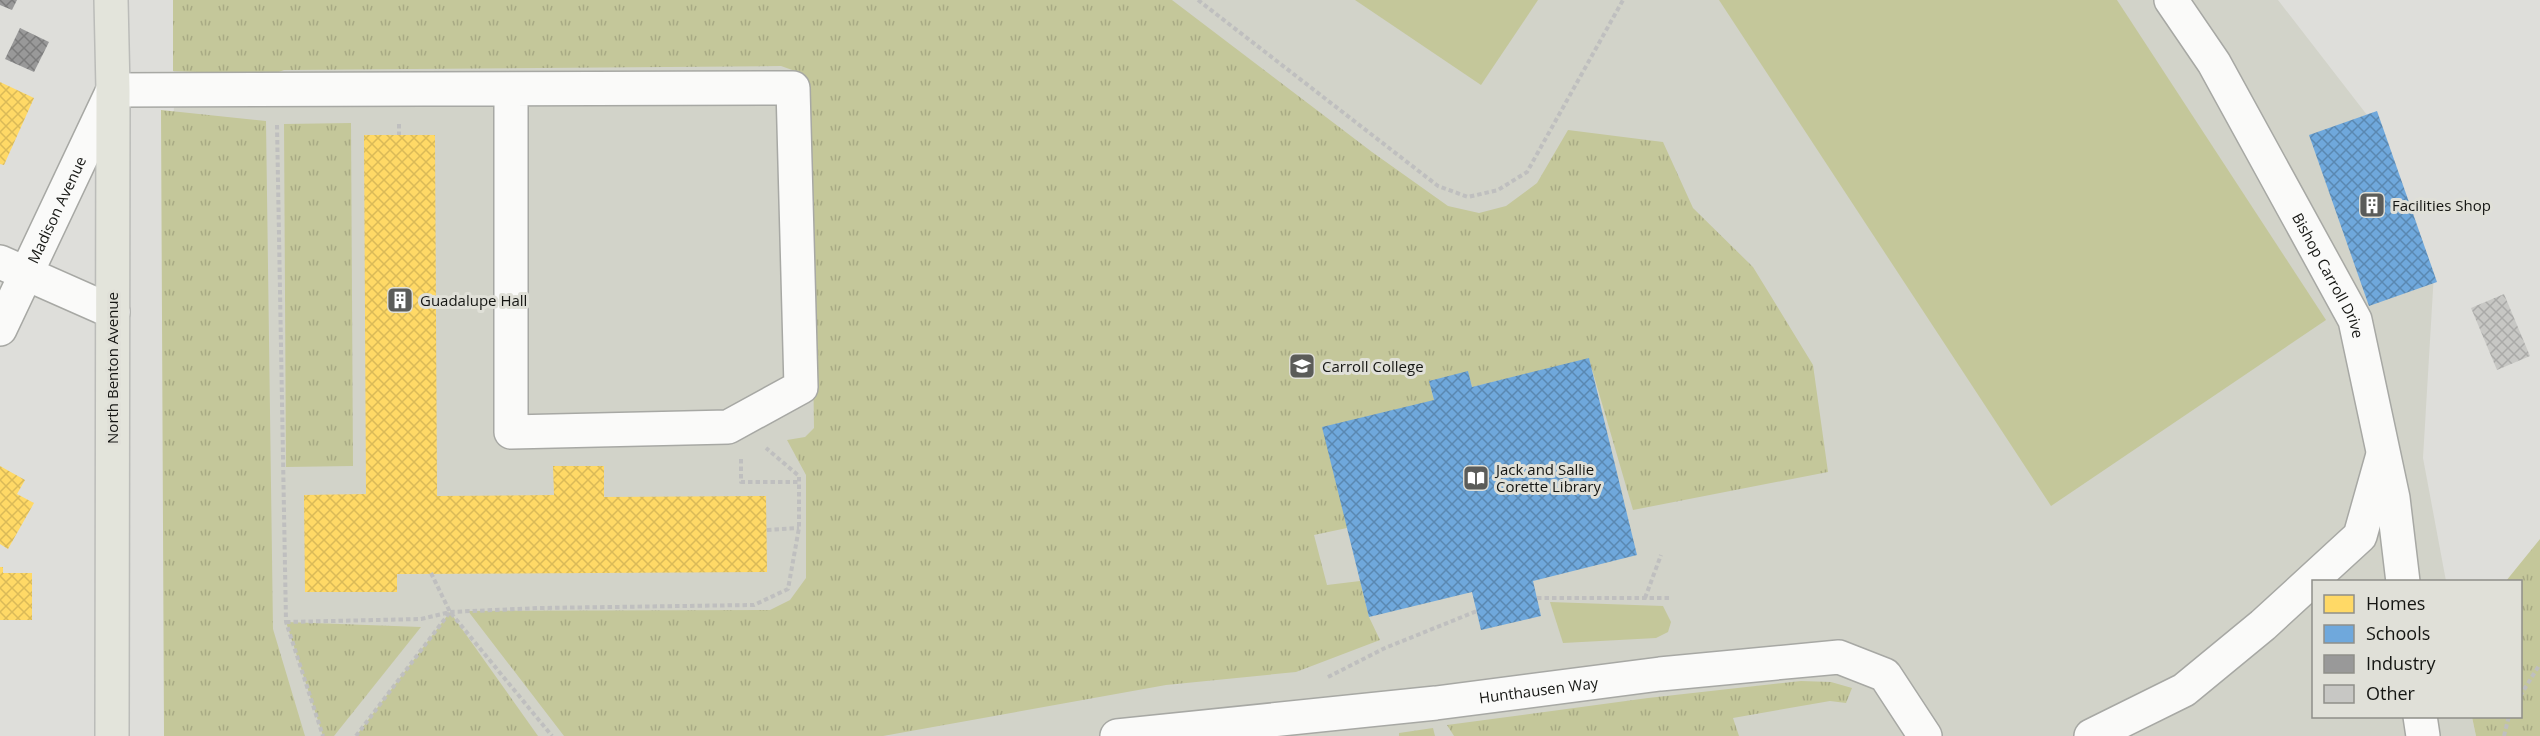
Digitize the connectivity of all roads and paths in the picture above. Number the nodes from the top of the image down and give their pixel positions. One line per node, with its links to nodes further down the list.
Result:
1 (111, 0): 6 (main road, North Benton Avenue)
2 (1198, 0): 3 (path)
3 (1623, 0)
4 (2171, 0): 13 (street, Bishop Carroll Drive)
5 (511, 89): 5 (street); 6 (street)
6 (113, 90): 8 (street, Madison Avenue); 9 (main road, North Benton Avenue)
7 (277, 123): 27 (path)
8 (13, 268): 9 (street); 10 (street, Madison Avenue)
9 (112, 312): 33 (main road, North Benton Avenue)
10 (0, 328)
11 (740, 447): 14 (path)
12 (767, 448): 14 (path)
13 (2383, 453): 20 (street); 21 (street, Bishop Carroll Drive)
14 (799, 482): 15 (path)
15 (799, 528): 16 (path); 26 (path)
16 (767, 530)
17 (1661, 555): 23 (path)
18 (431, 573): 26 (path)
19 (2312, 580): 39 (street)
20 (2312, 580)
21 (2403, 580)
22 (1537, 598): 23 (path)
23 (1645, 598): 24 (path)
24 (1672, 598)
25 (1477, 611): 29 (path)
26 (450, 612): 27 (path); 35 (path); 36 (path)
27 (286, 622): 34 (path)
28 (2540, 664): 30 (path)
29 (1319, 681)
30 (2522, 693)
31 (2420, 718): 40 (street)
32 (2510, 718): 41 (path)
33 (112, 736)
34 (323, 736)
35 (356, 736)
36 (552, 736)
37 (1117, 736): 38 (street, Hunthausen Way)
38 (1925, 736)
39 (2091, 736)
40 (2423, 736)
41 (2504, 736)

